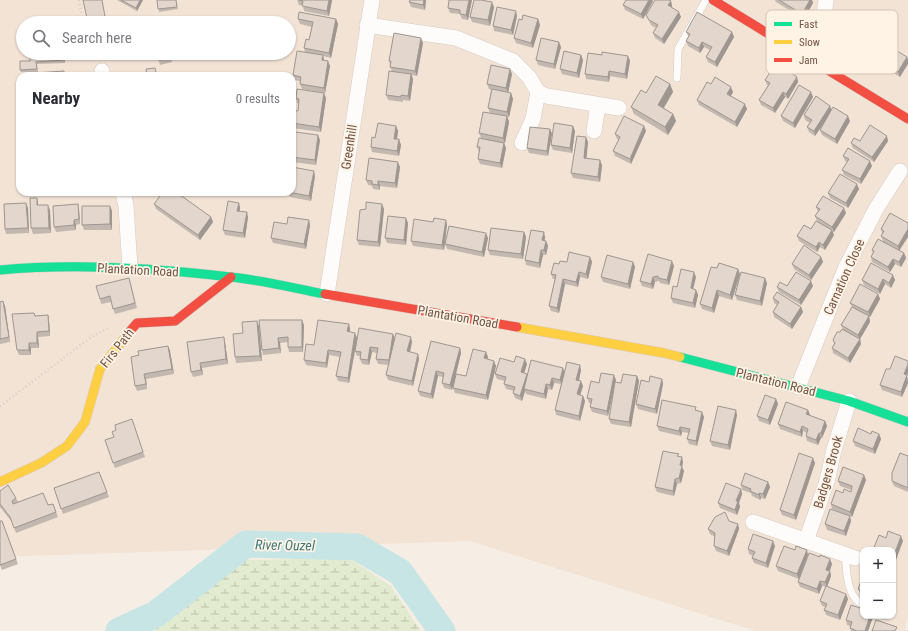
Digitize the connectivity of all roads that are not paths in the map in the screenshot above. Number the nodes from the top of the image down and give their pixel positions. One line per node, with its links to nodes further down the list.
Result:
1 (372, 0): 6 (street, Greenhill)
2 (706, 0): 9 (lane)
3 (826, 0): 5 (street)
4 (719, 2): 7 (street)
5 (825, 10)
6 (367, 25): 10 (street); 21 (street, Greenhill)
7 (766, 31)
8 (834, 74): 13 (street)
9 (677, 78)
10 (538, 92): 11 (street); 15 (street)
11 (598, 105): 12 (street); 14 (street)
12 (619, 108)
13 (908, 119)
14 (594, 130)
15 (522, 143)
16 (900, 171): 22 (street, Carnation Close)
17 (124, 196): 18 (street)
18 (130, 268): 19 (street, Plantation Road); 20 (street, Plantation Road)
19 (0, 270)
20 (231, 277): 21 (street, Plantation Road); 25 (street, Firs Path)
21 (327, 294): 22 (street, Plantation Road)
22 (798, 387): 23 (street, Plantation Road)
23 (849, 401): 24 (street, Plantation Road); 27 (street, Badgers Brook)
24 (908, 422)
25 (0, 482)
26 (753, 522): 27 (street)
27 (806, 541): 28 (street)
28 (850, 556): 29 (lane)
29 (860, 603)

